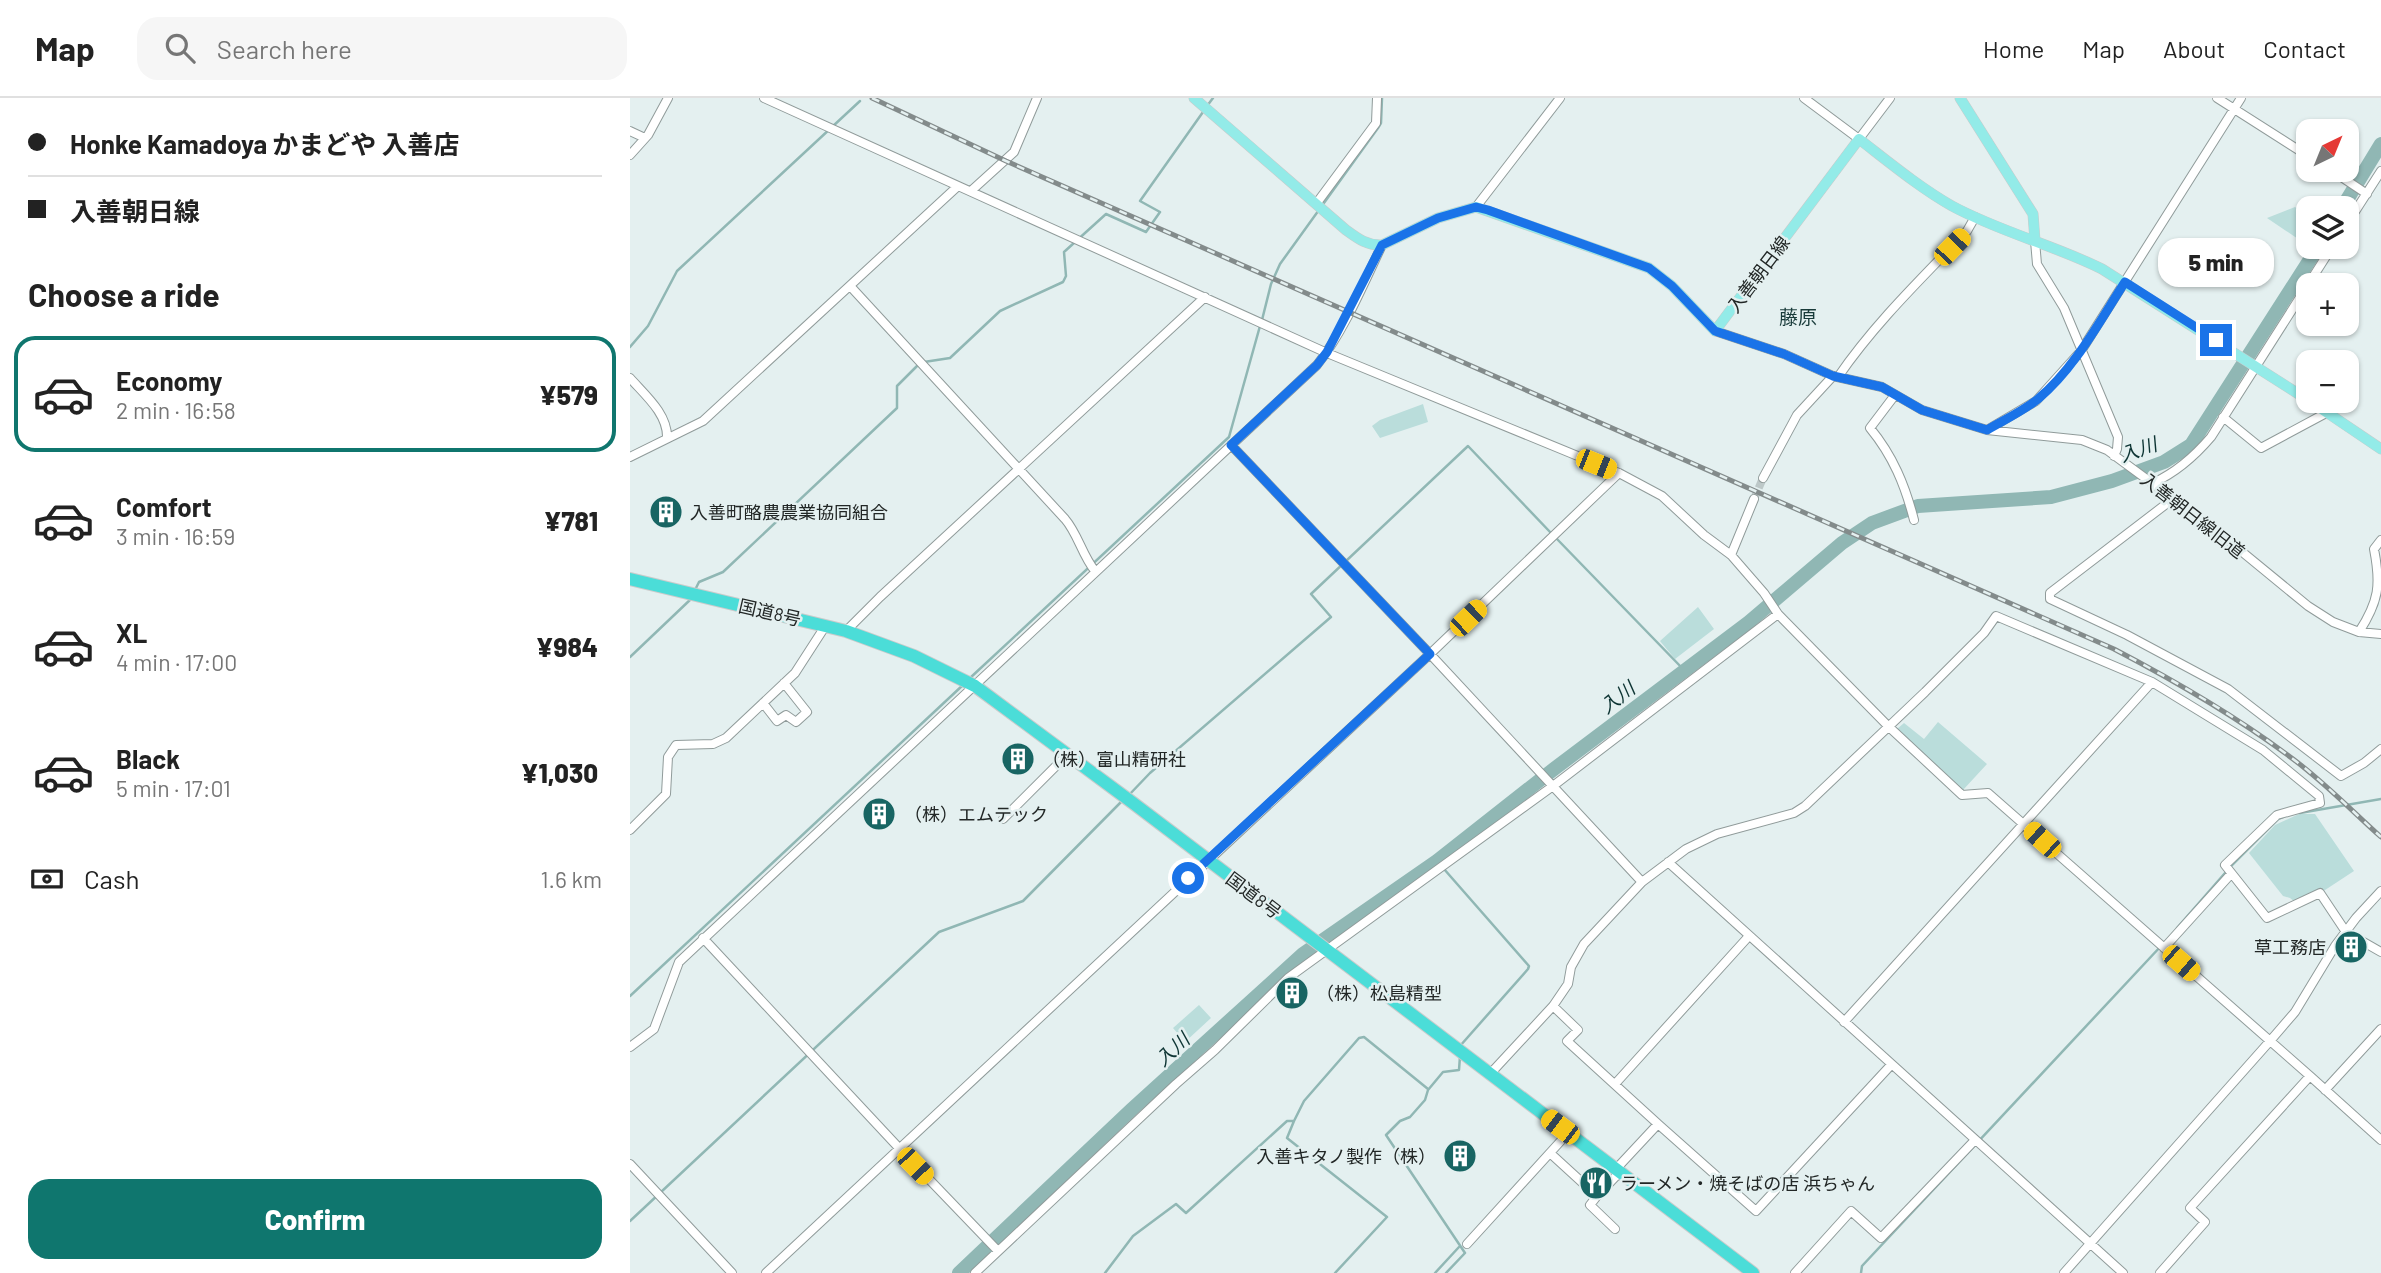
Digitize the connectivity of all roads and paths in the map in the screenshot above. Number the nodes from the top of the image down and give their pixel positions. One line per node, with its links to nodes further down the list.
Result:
1 (668, 98): 14 (street)
2 (764, 98): 20 (street)
3 (1037, 98): 21 (street)
4 (1194, 98): 23 (main road)
5 (1377, 98): 23 (street)
6 (1560, 98): 25 (street)
7 (1804, 98): 15 (street)
8 (1890, 98): 15 (street)
9 (1960, 98): 27 (main road)
10 (2217, 98): 12 (street)
11 (2241, 98): 12 (street)
12 (2234, 109): 16 (street); 30 (street)
13 (630, 131): 14 (street)
14 (645, 138): 17 (street)
15 (1859, 139): 26 (main road); 33 (main road, 入善朝日線)
16 (2296, 148)
17 (630, 155)
18 (2381, 171): 22 (street)
19 (2350, 182): 22 (street)
20 (958, 186): 21 (street); 31 (street)
21 (971, 191): 32 (street)
22 (2367, 194): 24 (street)
23 (1316, 204): 28 (main road)
24 (2359, 206)
25 (1476, 207): 28 (main road); 33 (main road, 入善朝日線)
26 (1975, 217): 27 (main road); 37 (street)
27 (2035, 241): 30 (main road); 34 (street)
28 (1382, 245): 35 (street)
29 (2324, 259): 36 (street)
30 (2125, 282): 34 (street); 36 (main road)
31 (851, 286): 45 (street); 50 (street)
32 (1205, 297): 35 (street); 50 (street)
33 (1715, 331): 37 (street, 入善朝日線旧道)
34 (2081, 351): 44 (street); 48 (street)
35 (1327, 352): 46 (street); 51 (street)
36 (2256, 366): 39 (main road); 43 (street)
37 (1835, 376): 40 (street, 入善朝日線旧道); 52 (street)
38 (630, 378): 45 (street)
39 (2296, 392)
40 (1895, 395): 44 (street, 入善朝日線旧道); 56 (street)
41 (2327, 413): 43 (street)
42 (2330, 413): 47 (main road)
43 (2223, 417): 53 (street)
44 (1987, 430): 48 (street, 入善朝日線旧道)
45 (667, 438): 49 (street)
46 (1231, 445): 59 (street); 66 (street)
47 (2381, 449)
48 (2114, 456): 53 (street, 入善朝日線旧道)
49 (630, 457)
50 (1020, 468): 59 (street); 63 (street)
51 (1619, 473): 58 (street); 66 (street)
52 (1763, 478)
53 (2151, 482): 54 (street, 入善朝日線旧道)
54 (2174, 498): 64 (street, 入善朝日線旧道); 72 (street)
55 (1754, 499): 58 (street)
56 (1914, 520)
57 (2381, 540): 64 (street)
58 (1731, 555): 61 (street)
59 (1095, 570): 69 (street)
60 (630, 579): 62 (highway, 国道8号)
61 (1779, 614): 71 (street); 74 (street)
62 (826, 625): 63 (highway, 国道8号); 68 (street)
63 (846, 631): 69 (highway, 国道8号)
64 (2359, 632): 65 (street, 入善朝日線旧道)
65 (2381, 634)
66 (1430, 654): 74 (street); 78 (street)
67 (2152, 682): 71 (street); 76 (street); 80 (street)
68 (784, 683): 70 (street); 70 (street)
69 (975, 686): 73 (highway, 国道8号); 85 (street)
70 (763, 703): 77 (street)
71 (1888, 726): 76 (street); 79 (street)
72 (2381, 750)
73 (1068, 754): 75 (street); 78 (highway, 国道8号)
74 (1553, 786): 81 (street); 87 (street)
75 (1003, 820)
76 (2024, 824): 86 (street); 90 (street)
77 (630, 830)
78 (1207, 860): 87 (highway, 国道8号); 103 (street)
79 (1668, 862): 81 (street); 84 (street)
80 (2231, 874): 83 (street); 86 (street)
81 (1642, 882): 89 (street)
82 (2381, 891): 83 (street)
83 (2346, 932): 88 (street); 92 (street)
84 (1748, 936): 90 (street); 97 (street)
85 (703, 938): 93 (street); 103 (street)
86 (2164, 948): 92 (street)
87 (1328, 950): 95 (highway, 国道8号); 111 (street)
88 (2381, 952)
89 (1553, 1006): 95 (street); 97 (street)
90 (1844, 1022): 94 (street)
91 (2381, 1029): 98 (street)
92 (2270, 1041): 96 (street); 109 (street)
93 (630, 1046)
94 (1891, 1065): 99 (street); 101 (street)
95 (1490, 1074): 100 (highway, 国道8号)
96 (2310, 1076): 98 (street); 119 (street)
97 (1615, 1084): 99 (street)
98 (2325, 1090): 102 (street)
99 (1658, 1124): 106 (street)
100 (1568, 1133): 104 (street); 106 (highway, 国道8号)
101 (1975, 1140): 109 (street); 116 (street)
102 (2381, 1140)
103 (899, 1149): 111 (street); 113 (street)
104 (1549, 1153): 107 (street); 110 (street)
105 (630, 1164): 112 (street)
106 (1618, 1170): 107 (street); 115 (highway, 国道8号)
107 (1597, 1196): 108 (street)
108 (1615, 1229)
109 (2091, 1243): 117 (street); 118 (street)
110 (1467, 1244)
111 (997, 1250): 114 (street)
112 (733, 1273)
113 (766, 1273)
114 (975, 1273)
115 (1753, 1273)
116 (1795, 1273)
117 (2064, 1273)
118 (2123, 1273)
119 (2160, 1273)

